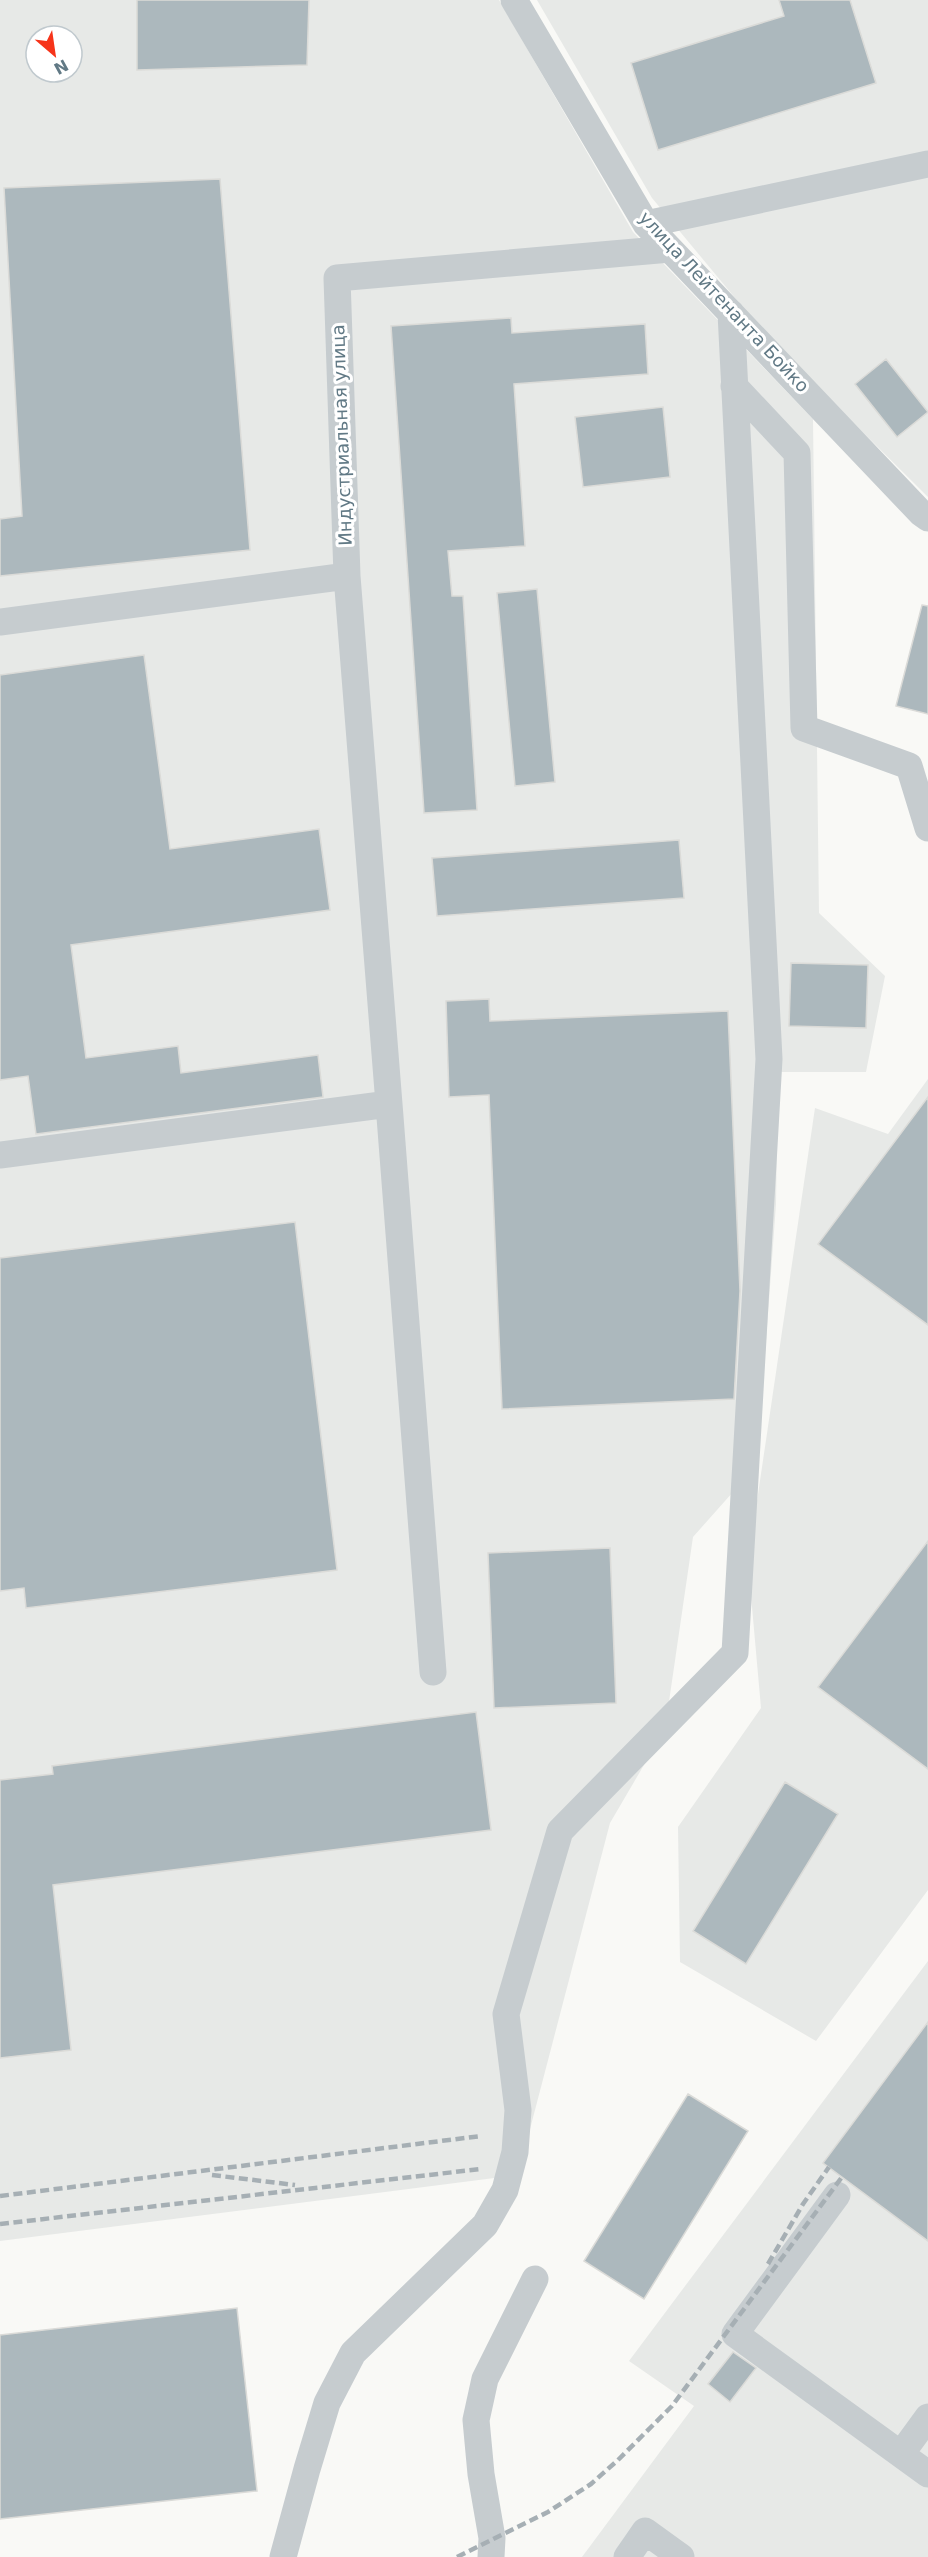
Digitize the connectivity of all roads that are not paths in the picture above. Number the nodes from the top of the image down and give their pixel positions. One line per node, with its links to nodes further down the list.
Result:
1 (514, 0): 3 (street, улица Лейтенанта Бойко)
2 (928, 164): 3 (street)
3 (646, 224): 4 (street, улица Лейтенанта Бойко)
4 (670, 249): 5 (street, улица Лейтенанта Бойко); 8 (street, Индустриальная улица)
5 (731, 313): 6 (street); 7 (street, улица Лейтенанта Бойко)
6 (734, 386): 10 (street); 19 (street)
7 (928, 518)
8 (347, 576): 9 (street); 11 (street)
9 (0, 622)
10 (928, 828)
11 (389, 1104): 12 (street); 13 (street)
12 (0, 1155)
13 (432, 1672)
14 (837, 2195): 17 (street)
15 (536, 2278): 20 (street)
16 (928, 2417): 17 (street)
17 (901, 2454): 18 (street)
18 (928, 2474)
19 (283, 2557)
20 (491, 2557)
21 (627, 2557): 22 (street)
22 (681, 2557)

